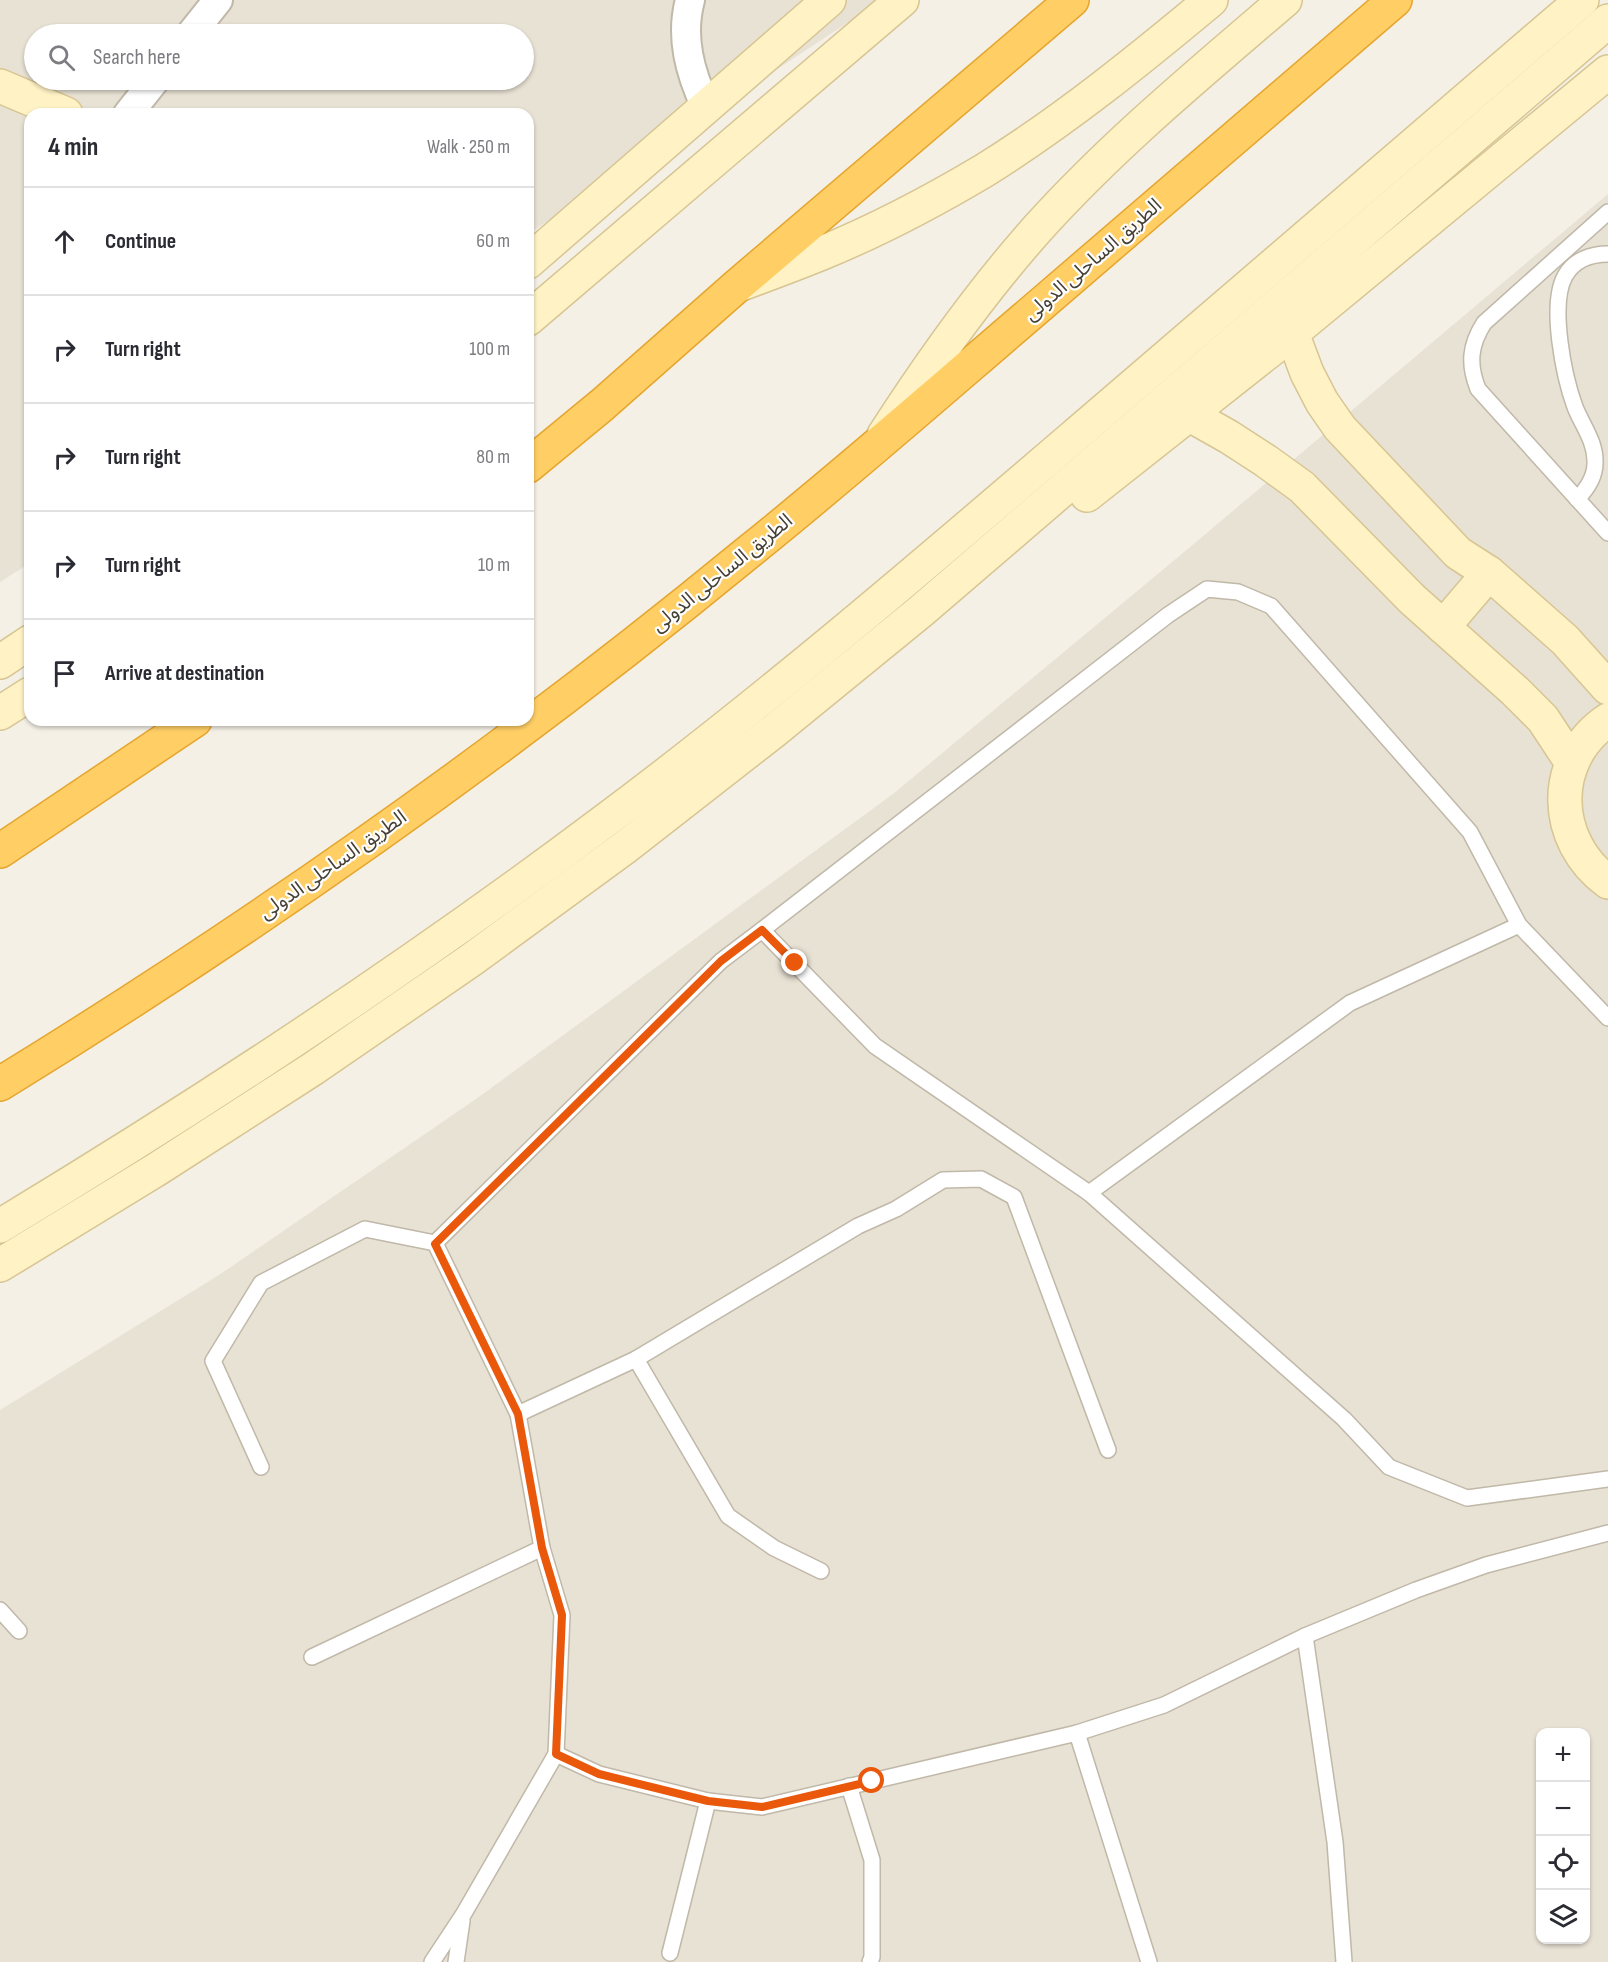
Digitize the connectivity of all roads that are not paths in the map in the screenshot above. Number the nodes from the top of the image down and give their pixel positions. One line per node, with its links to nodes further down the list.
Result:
1 (218, 0): 11 (street)
2 (690, 0): 15 (street)
3 (902, 0): 24 (main road)
4 (1072, 0): 22 (highway)
5 (1211, 0): 22 (main road)
6 (1285, 0): 27 (main road)
7 (1395, 0): 27 (highway, الطريق الساحلى الدولى)
8 (1582, 0): 51 (main road)
9 (819, 7): 15 (main road)
10 (1608, 21): 32 (main road)
11 (199, 24)
12 (1608, 72): 25 (main road)
13 (0, 86): 16 (main road)
14 (147, 90): 17 (street)
15 (706, 106): 20 (main road)
16 (52, 108)
17 (133, 108)
18 (1608, 212): 21 (lane)
19 (1608, 254): 23 (lane)
20 (534, 257)
21 (1544, 269): 23 (lane); 29 (lane)
22 (738, 285): 28 (highway)
23 (1561, 286): 29 (lane)
24 (534, 315)
25 (1292, 333): 26 (main road); 31 (main road)
26 (1190, 415): 32 (main road); 33 (main road)
27 (876, 446): 39 (highway, الطريق الساحلى الدولى)
28 (534, 461)
29 (1577, 499): 30 (lane)
30 (1608, 533)
31 (1489, 573): 33 (main road); 36 (main road)
32 (921, 611): 53 (main road)
33 (1443, 627): 43 (main road)
34 (24, 646): 35 (main road)
35 (0, 662)
36 (1608, 688)
37 (24, 698): 38 (main road)
38 (0, 713)
39 (534, 720)
40 (1608, 720): 43 (main road)
41 (186, 726): 44 (highway)
42 (526, 726): 49 (highway, الطريق الساحلى الدولى)
43 (1572, 763): 45 (main road)
44 (0, 851)
45 (1608, 882)
46 (1519, 925): 47 (lane); 48 (lane); 50 (lane)
47 (762, 930): 50 (lane); 52 (lane)
48 (1608, 1018)
49 (0, 1084)
50 (1089, 1193): 58 (lane)
51 (0, 1226)
52 (435, 1244): 55 (lane); 57 (lane)
53 (0, 1265)
54 (636, 1359): 55 (lane); 56 (lane); 61 (lane)
55 (518, 1414): 60 (lane)
56 (1108, 1450)
57 (261, 1467)
58 (1608, 1479)
59 (1608, 1533): 64 (lane)
60 (542, 1548): 65 (lane); 67 (lane)
61 (821, 1571)
62 (0, 1610): 63 (lane)
63 (19, 1631)
64 (1305, 1636): 66 (lane); 76 (lane)
65 (312, 1657)
66 (1077, 1733): 68 (lane); 75 (lane)
67 (556, 1754): 69 (lane); 70 (lane)
68 (849, 1786): 69 (lane); 74 (lane)
69 (708, 1801): 71 (lane)
70 (463, 1915): 72 (lane); 73 (lane)
71 (670, 1953)
72 (432, 1962)
73 (456, 1962)
74 (870, 1962)
75 (1149, 1962)
76 (1344, 1962)

